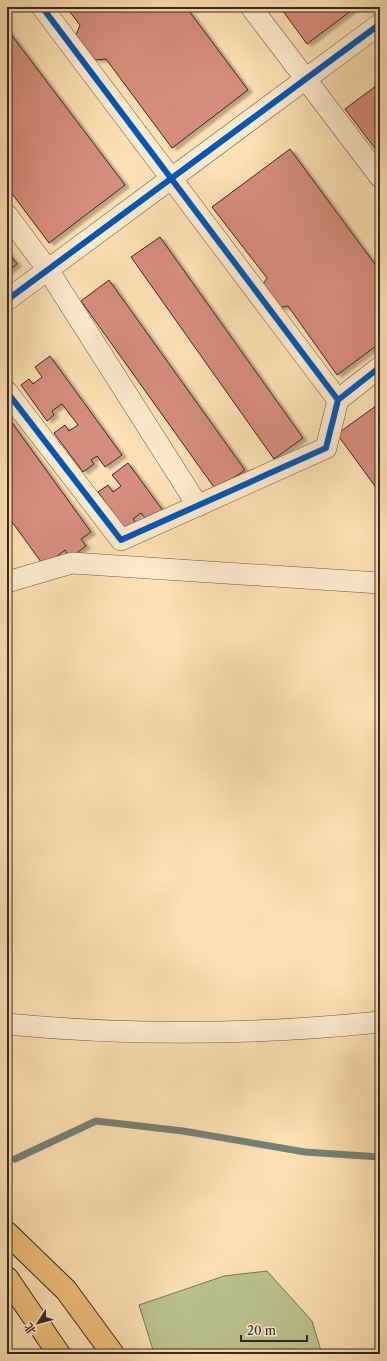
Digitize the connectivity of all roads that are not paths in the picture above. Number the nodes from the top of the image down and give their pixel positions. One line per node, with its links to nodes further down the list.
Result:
1 (42, 7): 6 (street)
2 (251, 7): 4 (street)
3 (380, 24): 4 (street)
4 (306, 79): 5 (street); 6 (street)
5 (380, 177)
6 (172, 178): 8 (street); 12 (street)
7 (7, 215): 8 (street)
8 (48, 270): 9 (street); 13 (street)
9 (7, 300)
10 (380, 367): 12 (street)
11 (7, 392): 13 (street)
12 (338, 400): 13 (street)
13 (198, 506)
14 (7, 582): 15 (street)
15 (380, 583)
16 (380, 1022): 17 (street)
17 (7, 1024)
18 (7, 1233): 21 (highway)
19 (7, 1278): 20 (highway)
20 (59, 1354)
21 (113, 1354)

